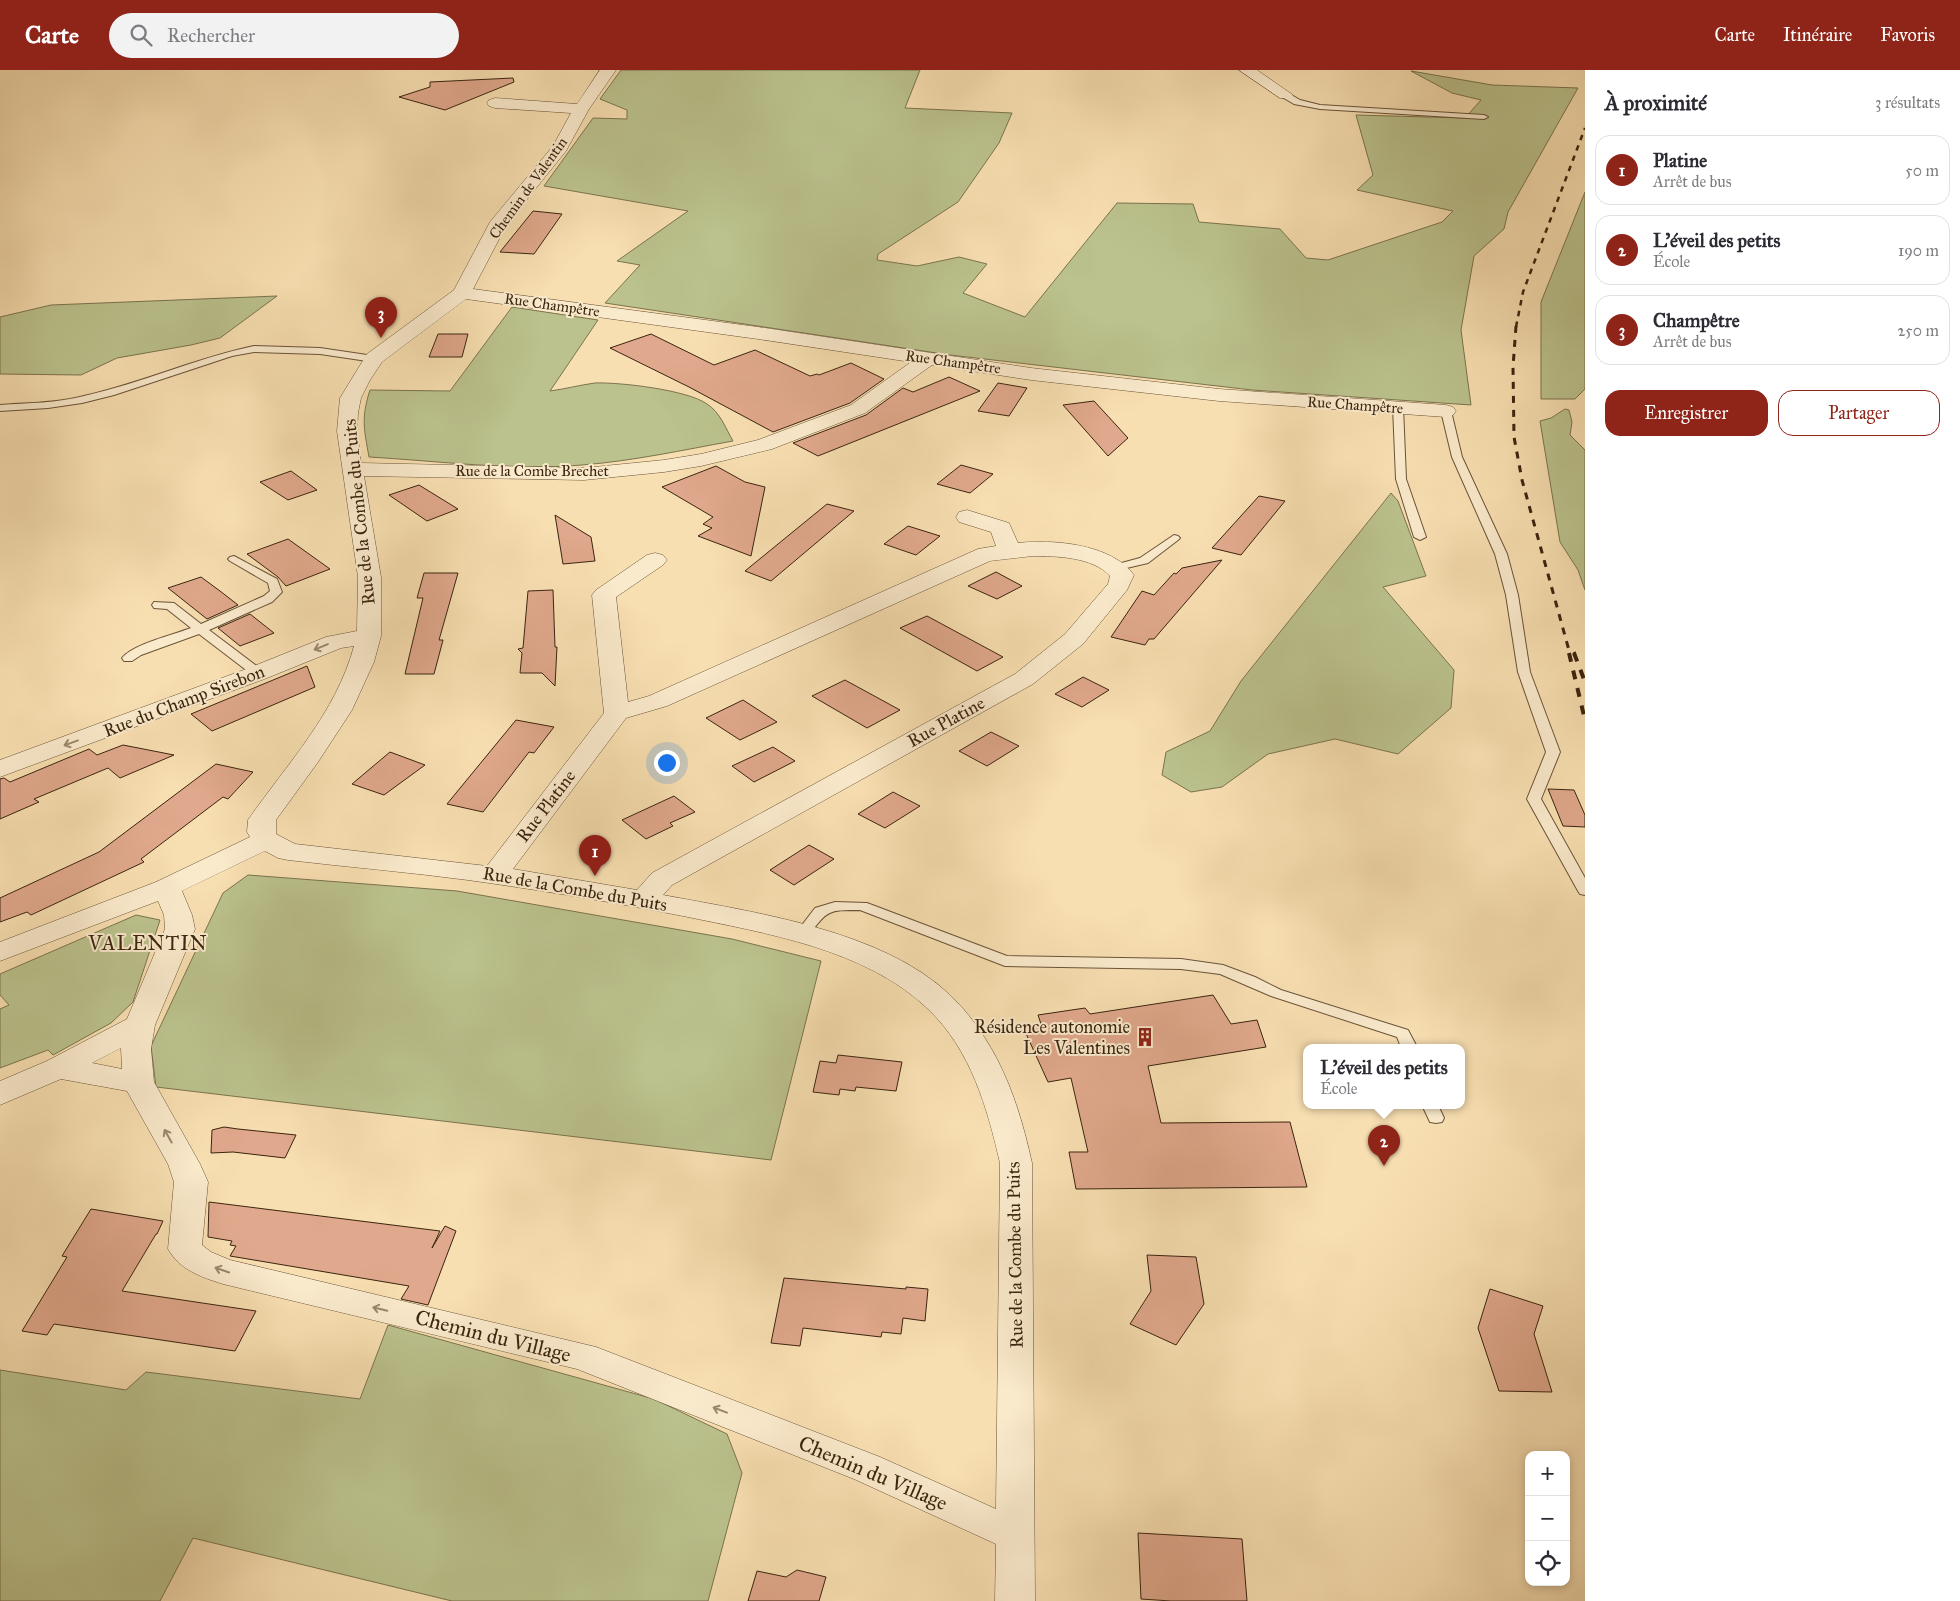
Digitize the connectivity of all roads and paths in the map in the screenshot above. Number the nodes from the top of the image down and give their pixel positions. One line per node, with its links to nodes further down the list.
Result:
1 (608, 70): 5 (street, Chemin de Valentin)
2 (1247, 70): 3 (street)
3 (1285, 95): 6 (lane)
4 (496, 103): 5 (street)
5 (581, 109): 7 (street, Chemin de Valentin)
6 (1484, 117)
7 (462, 293): 8 (street, Rue de la Combe du Puits); 9 (street, Rue Champêtre)
8 (374, 359): 11 (lane); 13 (street, Rue de la Combe du Puits)
9 (928, 359): 10 (street, Rue Champêtre); 13 (street, Rue de la Combe Brechet)
10 (1398, 407): 12 (street, Rue Champêtre); 15 (lane)
11 (0, 408)
12 (1446, 411): 31 (lane)
13 (352, 469): 23 (street, Rue de la Combe du Puits)
14 (967, 517): 17 (street)
15 (1420, 537)
16 (1174, 538): 20 (lane)
17 (1010, 552): 20 (street); 26 (street)
18 (234, 559): 22 (lane)
19 (655, 560): 26 (street)
20 (1118, 567): 32 (street, Rue Platine)
21 (158, 605): 22 (lane)
22 (200, 629): 24 (lane); 25 (lane)
23 (368, 636): 25 (street, Rue du Champ Sirebon, one-way to 25); 28 (street, Rue de la Combe du Puits)
24 (128, 658)
25 (258, 673): 27 (street, Rue du Champ Sirebon, one-way to 27)
26 (617, 713): 29 (street, Rue Platine)
27 (0, 769)
28 (266, 840): 29 (street, Rue de la Combe du Puits); 30 (street)
29 (494, 874): 32 (street, Rue de la Combe du Puits)
30 (166, 888): 34 (street); 35 (street, Chemin du Village)
31 (1585, 891)
32 (643, 900): 33 (street, Rue de la Combe du Puits)
33 (803, 933): 36 (lane); 40 (street, Rue de la Combe du Puits)
34 (0, 952)
35 (140, 1025): 37 (street); 38 (street, Chemin du Village)
36 (1407, 1044)
37 (58, 1068): 38 (street); 39 (street)
38 (138, 1082): 40 (street, Chemin du Village, one-way to 38)
39 (0, 1094)
40 (1015, 1535): 41 (street, Rue de la Combe du Puits)
41 (1015, 1601)

